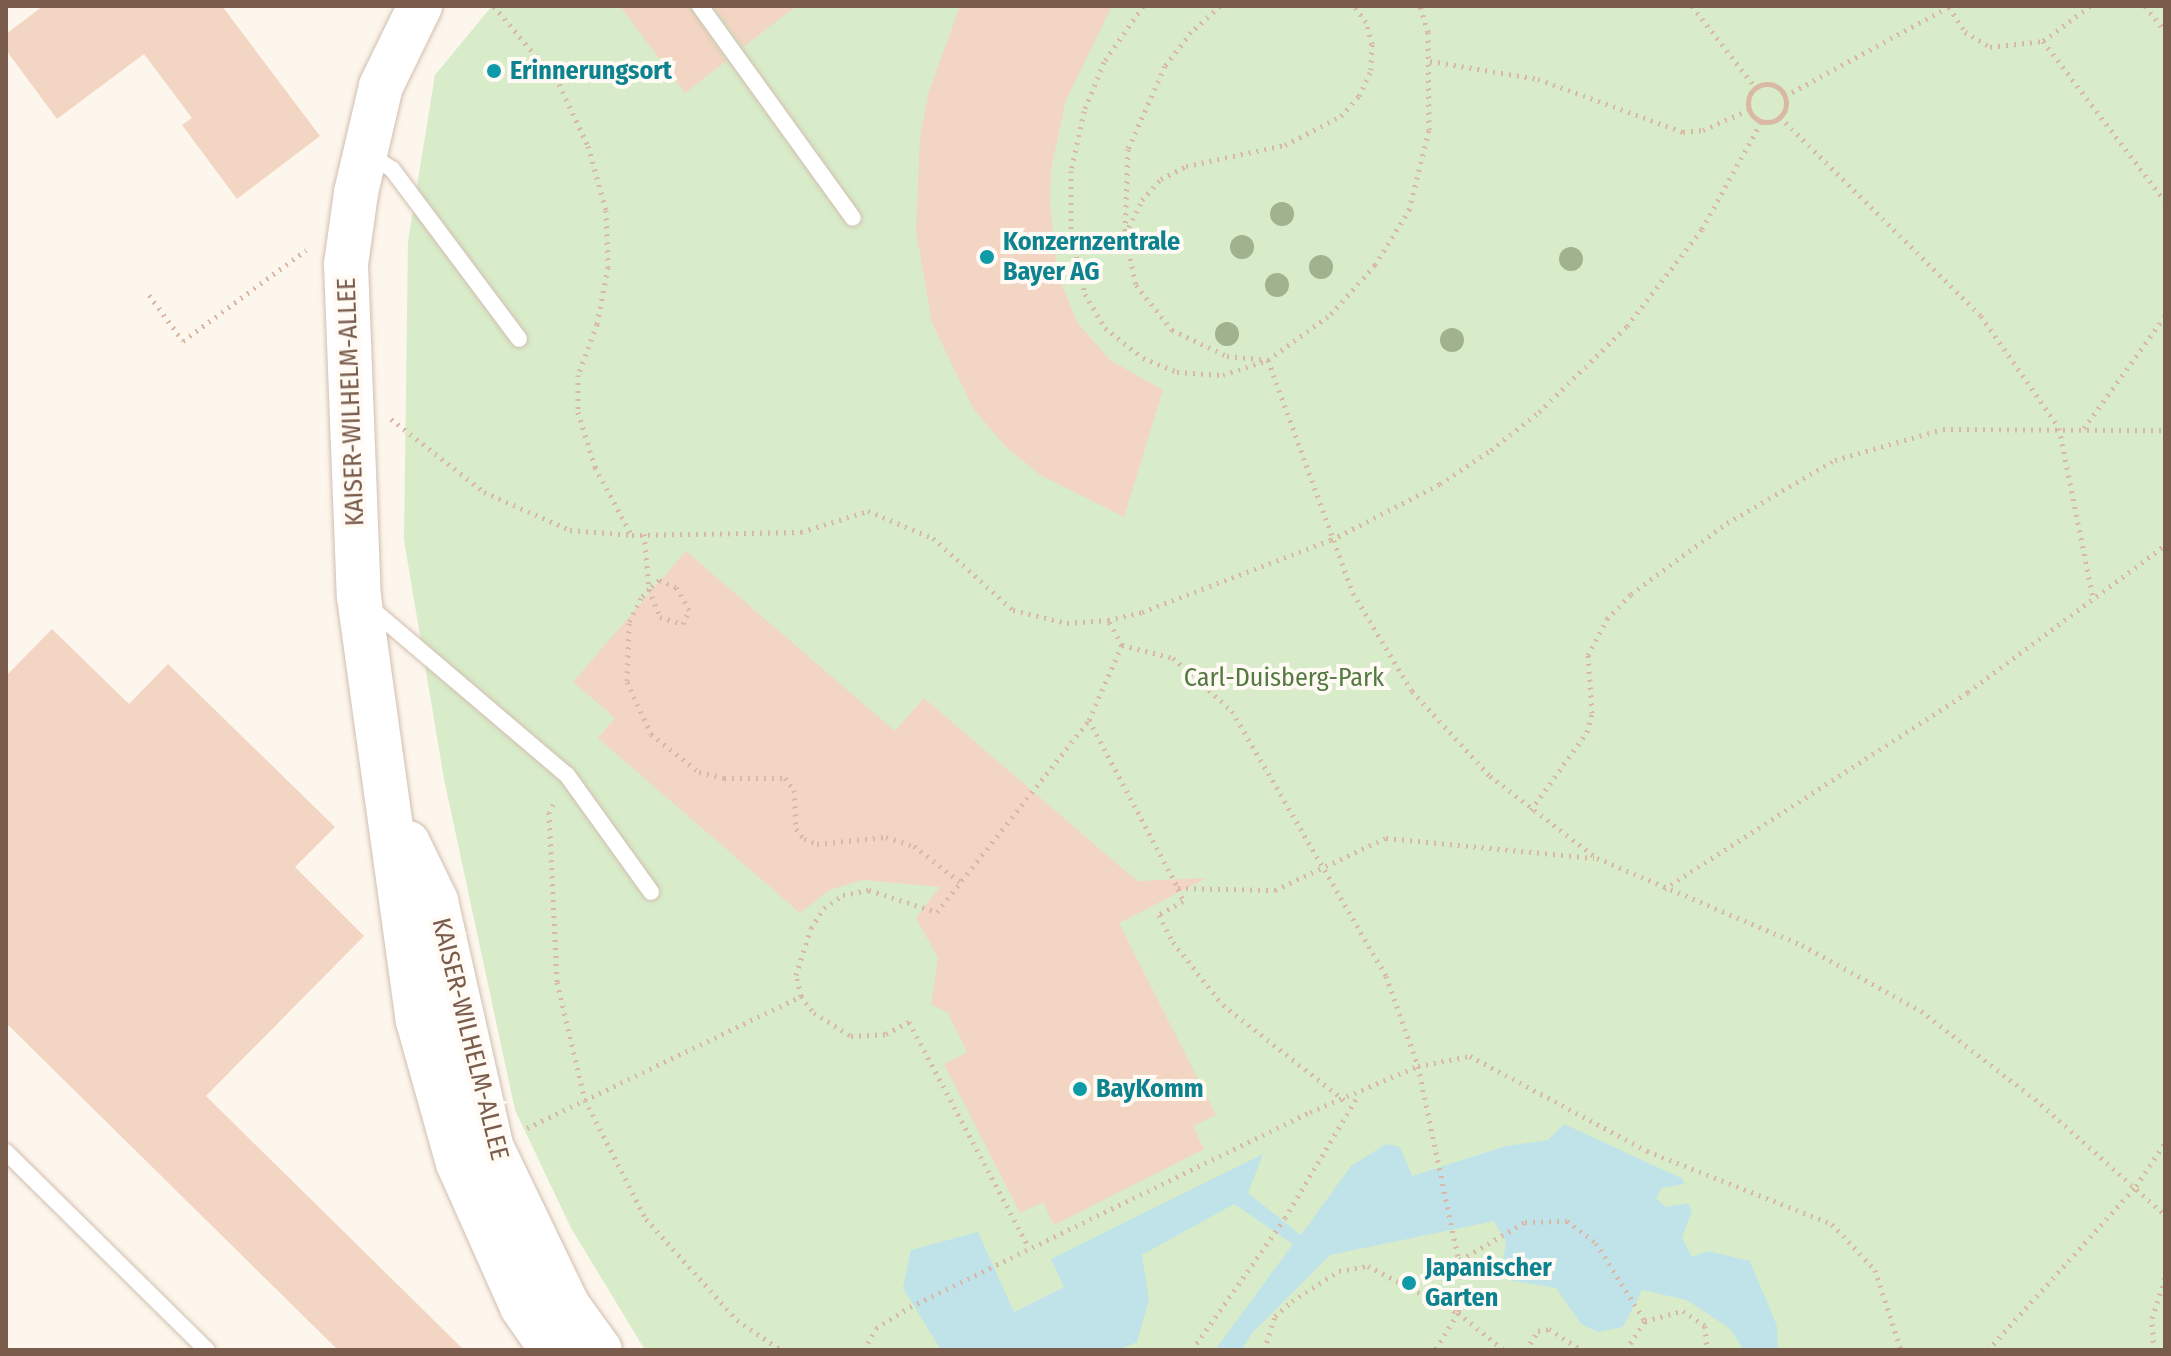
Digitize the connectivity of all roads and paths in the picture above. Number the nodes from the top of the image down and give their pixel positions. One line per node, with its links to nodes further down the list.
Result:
1 (420, 6): 20 (street, KAISER-WILHELM-ALLEE)
2 (494, 6): 34 (path)
3 (700, 6): 23 (lane)
4 (1143, 6): 28 (path)
5 (1220, 6): 24 (path)
6 (1354, 6): 24 (path)
7 (1420, 6): 14 (path)
8 (1692, 6): 15 (path)
9 (1949, 6): 13 (path); 16 (path)
10 (2090, 6): 13 (path)
11 (2145, 6): 12 (path)
12 (2165, 31)
13 (2043, 41): 21 (path)
14 (1430, 61): 17 (path); 28 (path)
15 (1755, 87): 16 (path); 17 (path)
16 (1785, 96): 18 (path)
17 (1749, 110): 19 (path)
18 (1780, 117): 19 (path); 30 (path)
19 (1761, 122): 35 (path)
20 (366, 152): 22 (street, KAISER-WILHELM-ALLEE); 27 (lane)
21 (2165, 201)
22 (352, 215): 25 (path); 38 (street, KAISER-WILHELM-ALLEE)
23 (853, 218)
24 (1125, 235): 28 (path)
25 (149, 295)
26 (2165, 316): 31 (path)
27 (519, 339)
28 (1268, 360): 35 (path)
29 (379, 411): 34 (path)
30 (2059, 428): 31 (path); 39 (path); 45 (path)
31 (2084, 428): 32 (path)
32 (2165, 430)
33 (644, 534): 34 (path); 37 (path); 40 (path)
34 (632, 535)
35 (1331, 540): 40 (path); 45 (path)
36 (2165, 545): 39 (path)
37 (649, 589): 37 (path); 48 (path)
38 (359, 597): 43 (lane); 44 (street, KAISER-WILHELM-ALLEE)
39 (2093, 598): 50 (path)
40 (1108, 620): 41 (path)
41 (1122, 645): 42 (path); 47 (path)
42 (1089, 720): 48 (path); 49 (path)
43 (567, 775): 51 (lane); 55 (path)
44 (391, 809): 58 (street, KAISER-WILHELM-ALLEE); 68 (street, KAISER-WILHELM-ALLEE)
45 (1531, 810): 46 (path)
46 (1597, 858): 47 (path); 50 (path)
47 (1327, 869): 49 (path); 53 (path)
48 (960, 882): 52 (path)
49 (1178, 888): 56 (path)
50 (1663, 890): 60 (path)
51 (651, 892)
52 (801, 996): 55 (path); 62 (path)
53 (1418, 1066): 54 (path); 63 (path); 80 (path)
54 (1360, 1093): 56 (path); 72 (path)
55 (585, 1100): 58 (path); 70 (path)
56 (1344, 1100): 62 (path)
57 (2165, 1143): 60 (path)
58 (491, 1146): 69 (street, KAISER-WILHELM-ALLEE)
59 (6, 1152): 67 (lane)
60 (2136, 1186): 61 (path); 81 (path)
61 (2165, 1215)
62 (1029, 1248): 71 (path)
63 (1460, 1260): 65 (path); 66 (path)
64 (2165, 1278): 82 (path)
65 (1458, 1313): 73 (path); 74 (path); 75 (path)
66 (1645, 1321): 78 (path); 79 (path)
67 (207, 1350)
68 (552, 1350)
69 (600, 1350)
70 (781, 1350)
71 (864, 1350)
72 (1192, 1350)
73 (1264, 1350)
74 (1435, 1350)
75 (1504, 1350)
76 (1526, 1350): 77 (path)
77 (1581, 1350)
78 (1626, 1350)
79 (1707, 1350)
80 (1901, 1350)
81 (1988, 1350)
82 (2154, 1350)

